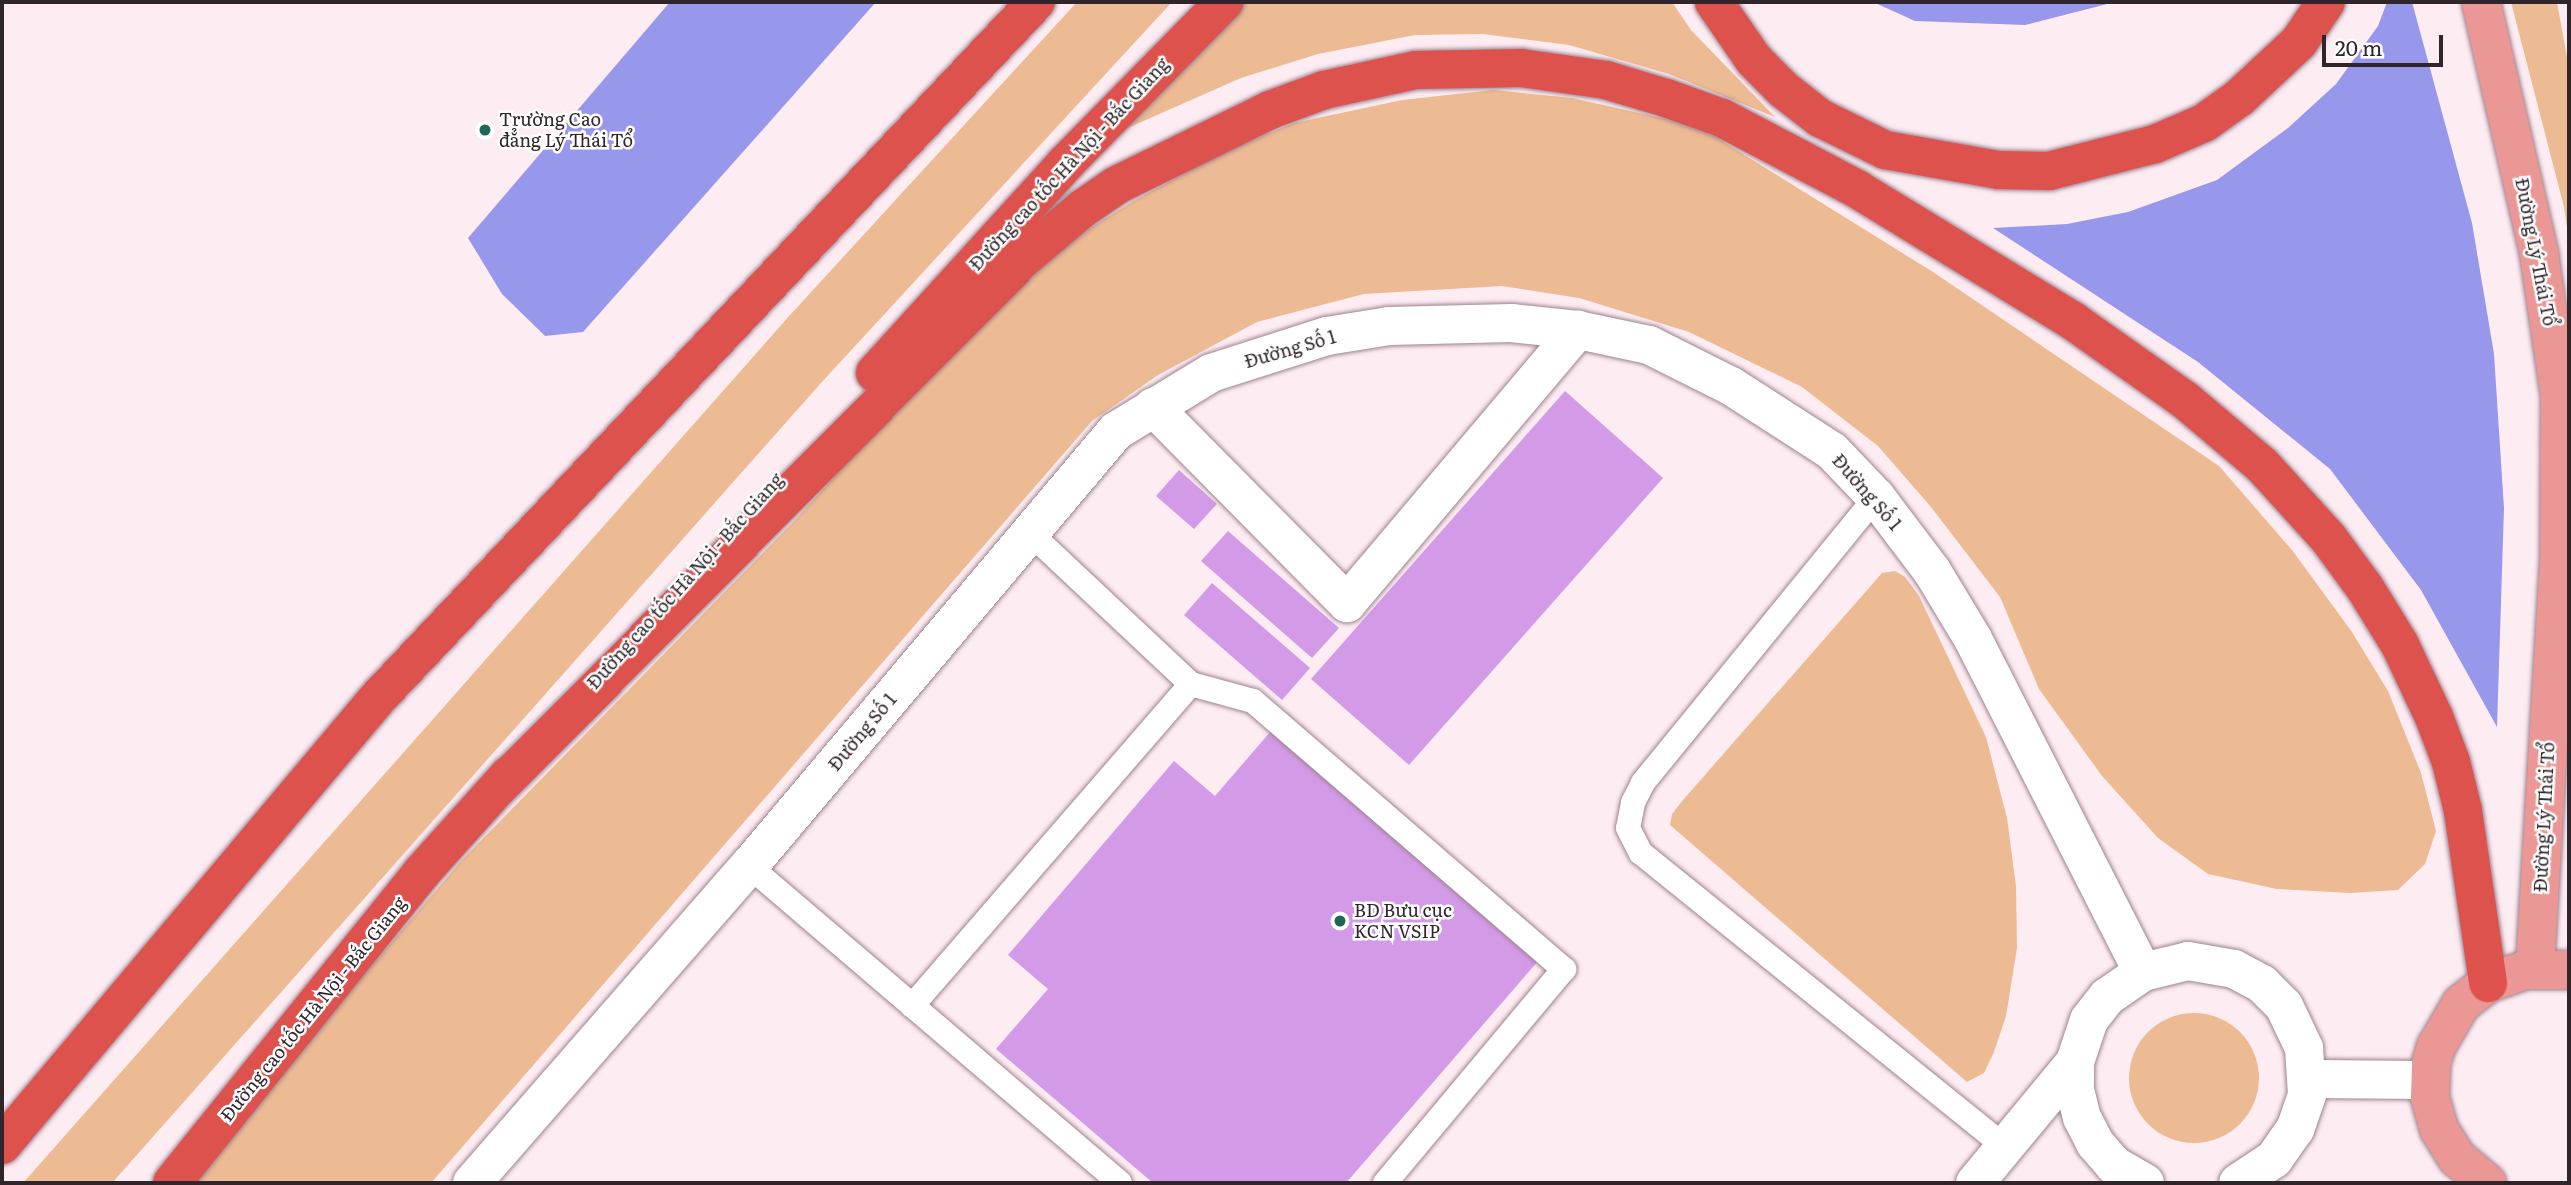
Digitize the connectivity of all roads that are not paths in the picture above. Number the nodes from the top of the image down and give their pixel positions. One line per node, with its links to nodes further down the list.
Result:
1 (1002, 2): 8 (highway)
2 (1036, 2): 8 (highway)
3 (1224, 2): 13 (highway, Đường cao tốc Hà Nội - Bắc Giang)
4 (1714, 2): 5 (highway)
5 (2326, 2)
6 (2481, 2): 15 (main road, Đường Lý Thái Tổ)
7 (1578, 330): 9 (street, Đường Số 1); 9 (street); 10 (street, Đường Số 1)
8 (665, 398): 22 (highway)
9 (1153, 407): 11 (street, Đường Số 1)
10 (1876, 497): 16 (street, Đường Số 1); 23 (lane)
11 (1030, 533): 12 (lane); 14 (street, Đường Số 1)
12 (1191, 684): 18 (lane); 28 (lane)
13 (492, 794): 17 (highway); 25 (highway, Đường cao tốc Hà Nội - Bắc Giang)
14 (750, 866): 18 (lane); 26 (street, Đường Số 1)
15 (2552, 970): 17 (main road)
16 (2143, 972): 19 (street); 20 (street)
17 (2488, 983): 21 (main road)
18 (912, 1006): 27 (lane)
19 (2076, 1062): 23 (street); 30 (street)
20 (2308, 1080): 21 (street); 31 (street)
21 (2430, 1080): 24 (main road)
22 (2, 1145)
23 (2006, 1147): 29 (street)
24 (2463, 1170): 32 (main road)
25 (172, 1183)
26 (471, 1183)
27 (1120, 1183)
28 (1385, 1183)
29 (1975, 1183)
30 (2145, 1183)
31 (2238, 1183)
32 (2487, 1183)

